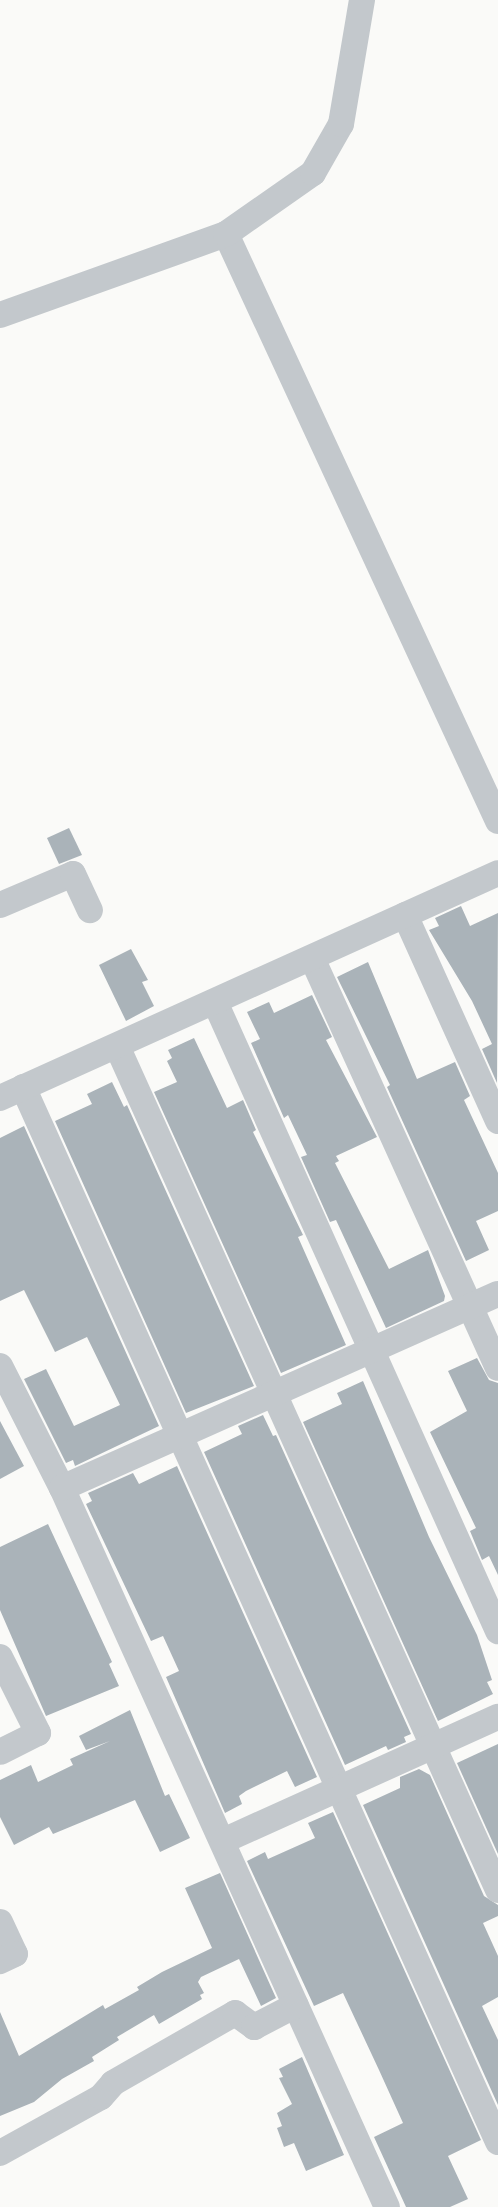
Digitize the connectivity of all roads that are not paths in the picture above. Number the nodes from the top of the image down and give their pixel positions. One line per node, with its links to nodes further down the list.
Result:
1 (362, 0): 2 (street)
2 (226, 234): 3 (street); 4 (street)
3 (0, 315)
4 (498, 821)
5 (498, 873): 8 (street)
6 (0, 905): 7 (street)
7 (90, 910)
8 (405, 915): 9 (street); 13 (street)
9 (312, 958): 10 (street); 15 (street)
10 (215, 1002): 11 (street); 16 (street)
11 (117, 1046): 12 (street); 19 (street)
12 (11, 1092): 20 (street)
13 (498, 1121)
14 (498, 1294): 15 (street)
15 (470, 1306): 16 (street); 18 (street)
16 (372, 1350): 19 (street); 22 (street)
17 (0, 1366): 21 (street)
18 (498, 1368)
19 (275, 1392): 20 (street); 25 (street)
20 (180, 1436): 21 (street); 27 (street)
21 (62, 1488): 28 (street)
22 (498, 1631)
23 (0, 1657): 26 (street)
24 (498, 1717): 25 (street)
25 (433, 1746): 27 (street); 29 (street)
26 (0, 1752)
27 (339, 1788): 28 (street); 33 (street)
28 (223, 1841): 32 (street)
29 (498, 1890)
30 (0, 1922): 31 (street)
31 (0, 1961)
32 (296, 2005): 34 (street); 35 (street)
33 (498, 2142)
34 (0, 2153)
35 (387, 2207)

